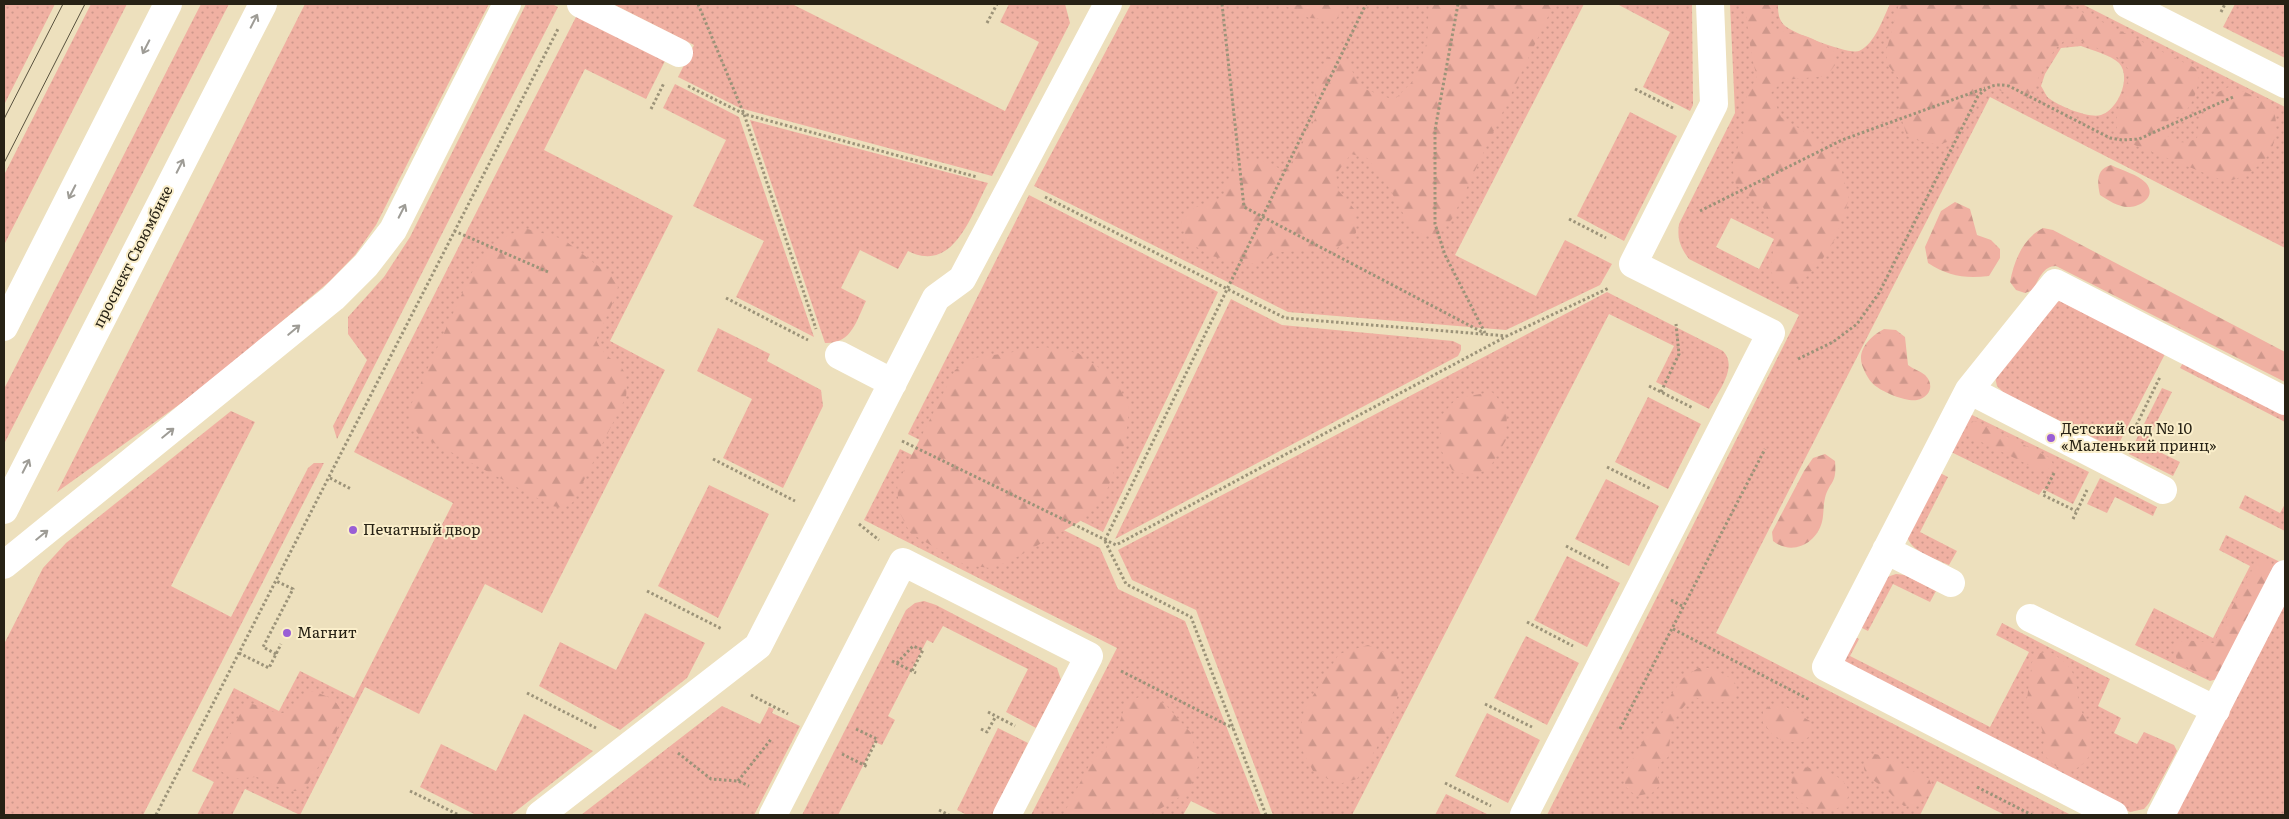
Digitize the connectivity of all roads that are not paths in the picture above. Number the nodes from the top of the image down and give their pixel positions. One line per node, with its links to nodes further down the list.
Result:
1 (168, 4): 10 (main road, one-way to 10)
2 (263, 4): 16 (main road, проспект Сююмбике, one-way to 2)
3 (507, 4): 18 (main road, one-way to 3)
4 (1108, 4): 12 (main road)
5 (1710, 4): 26 (main road)
6 (2127, 4): 9 (main road)
7 (572, 12): 8 (main road)
8 (679, 54)
9 (2280, 81)
10 (4, 327)
11 (830, 351): 12 (main road)
12 (893, 383): 23 (main road)
13 (1969, 390): 14 (main road); 15 (main road); 17 (main road)
14 (2285, 401)
15 (2163, 490)
16 (4, 510)
17 (1886, 550): 20 (main road); 27 (main road)
18 (4, 565)
19 (2285, 574): 22 (main road)
20 (1951, 583)
21 (2030, 618): 22 (main road)
22 (2216, 710): 28 (main road)
23 (540, 815)
24 (773, 815): 25 (main road)
25 (1007, 815)
26 (1524, 815)
27 (2114, 815)
28 (2161, 815)

